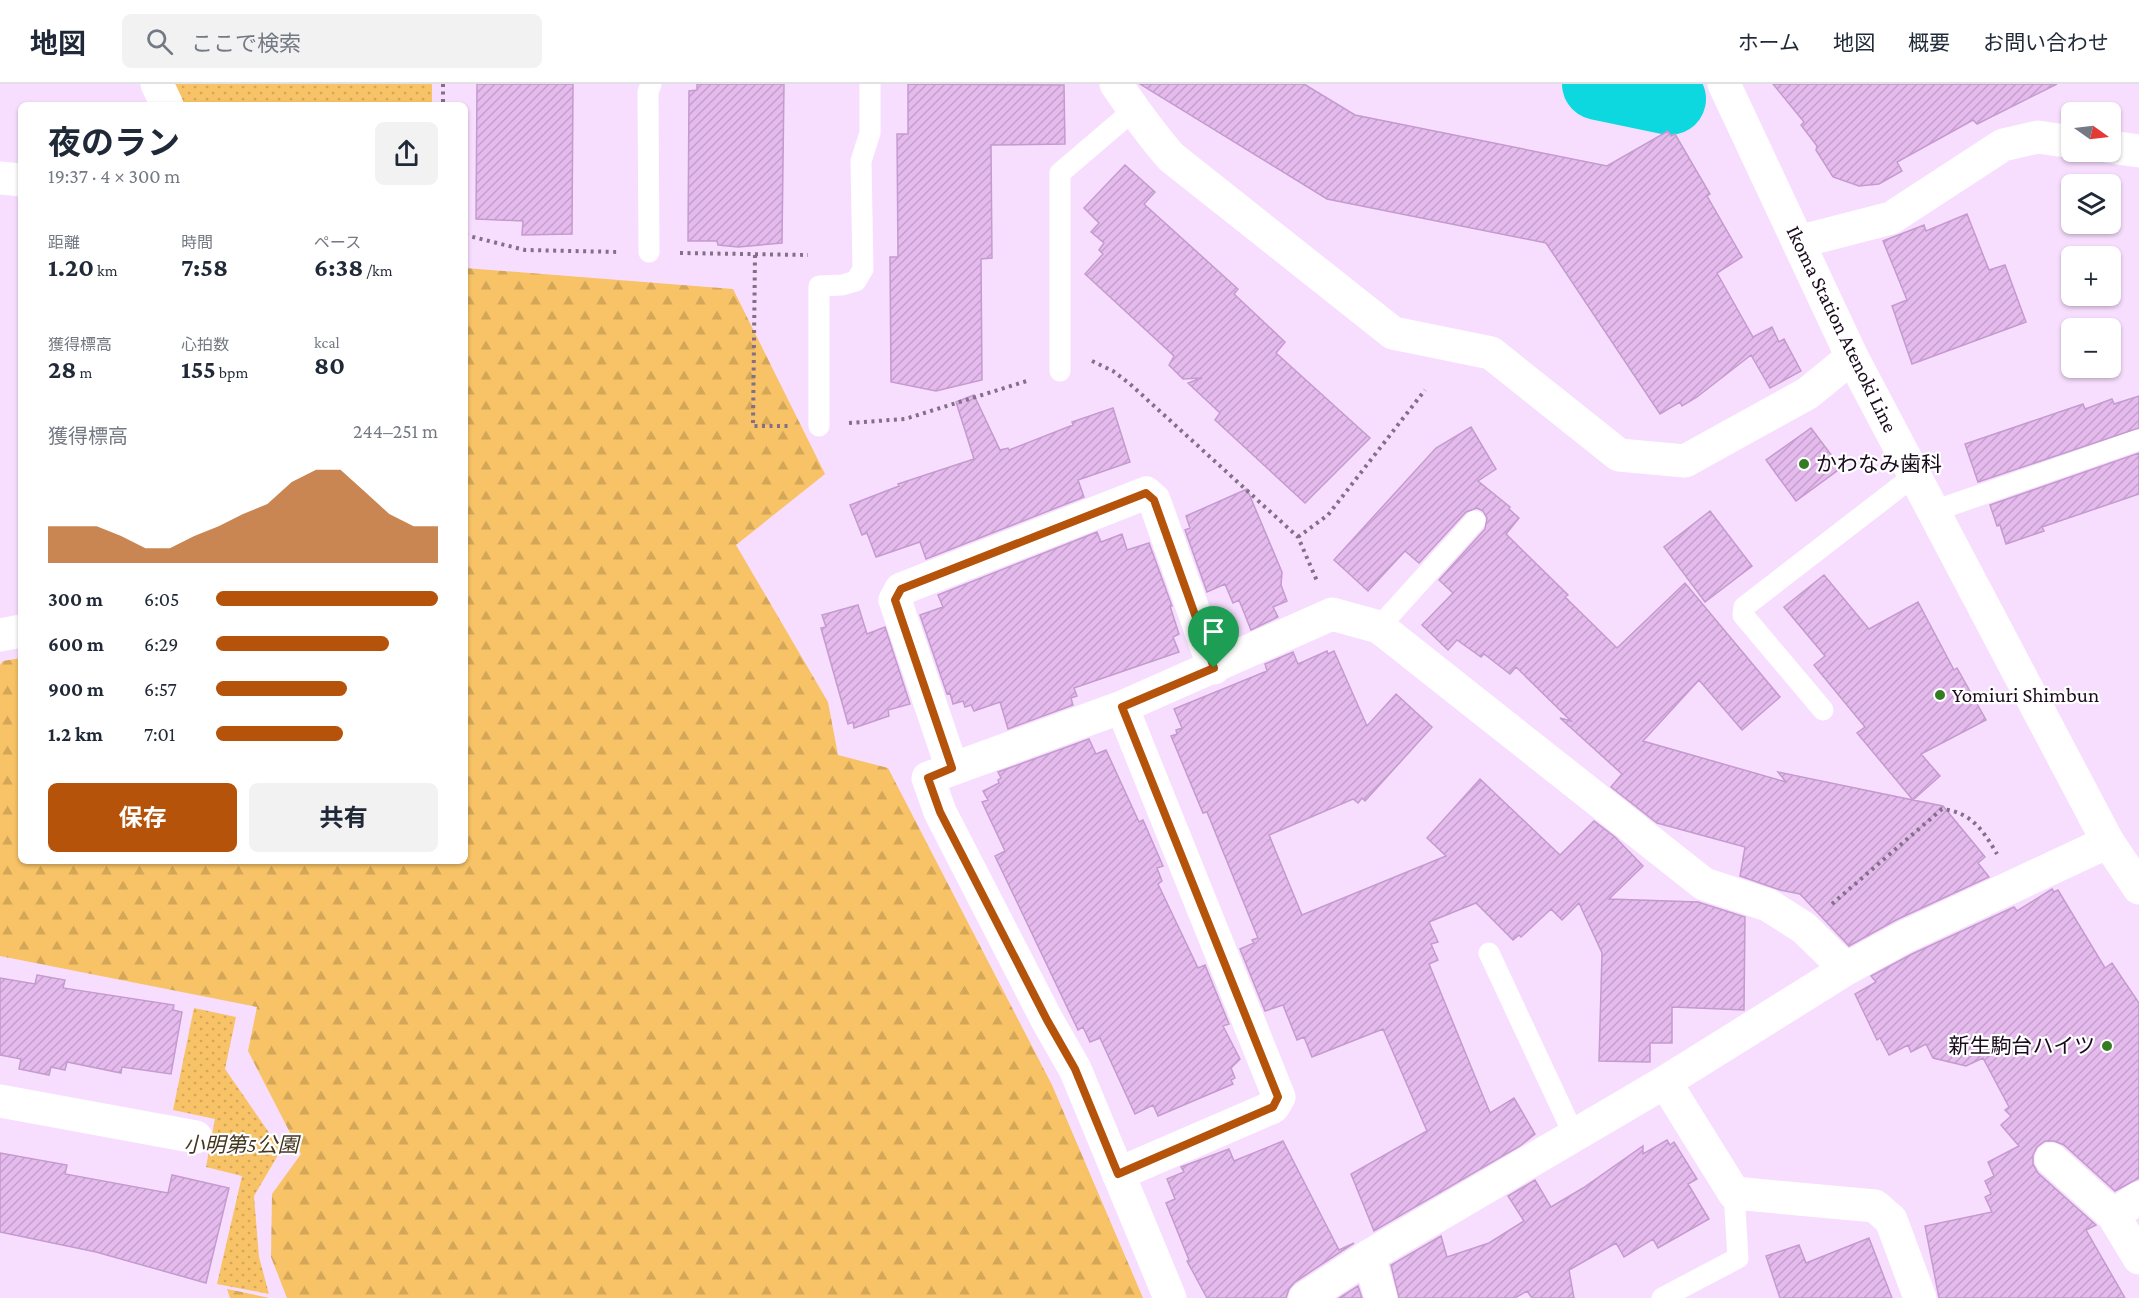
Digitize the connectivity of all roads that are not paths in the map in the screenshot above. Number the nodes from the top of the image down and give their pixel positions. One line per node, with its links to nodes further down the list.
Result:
1 (157, 84): 6 (street)
2 (651, 84): 14 (lane)
3 (870, 84): 17 (lane)
4 (1116, 84): 7 (street)
5 (1724, 84): 13 (street, Ikoma Station Atenoki Line)
6 (166, 102)
7 (1135, 109): 15 (street); 16 (lane)
8 (2061, 140): 13 (street)
9 (2121, 149): 10 (street)
10 (2139, 151)
11 (0, 178): 12 (street)
12 (18, 180)
13 (1798, 242): 15 (street, Ikoma Station Atenoki Line)
14 (649, 252)
15 (1852, 357): 19 (street, Ikoma Station Atenoki Line)
16 (1060, 371)
17 (819, 426)
18 (2139, 440): 20 (lane)
19 (1915, 475): 20 (street, Ikoma Station Atenoki Line); 27 (lane)
20 (1934, 511): 29 (street, Ikoma Station Atenoki Line)
21 (1475, 521): 22 (lane)
22 (1379, 627): 25 (street); 32 (street)
23 (18, 632): 24 (street)
24 (0, 635)
25 (1214, 668): 26 (street); 28 (street)
26 (1122, 707): 28 (street); 38 (street)
27 (1823, 710)
28 (952, 768): 38 (street)
29 (2108, 843): 30 (street, Ikoma Station Atenoki Line); 32 (street)
30 (2139, 888)
31 (1489, 953): 35 (lane)
32 (1846, 969): 33 (street)
33 (1665, 1082): 35 (street); 39 (street)
34 (0, 1101): 36 (street)
35 (1574, 1135): 41 (street)
36 (196, 1137)
37 (2051, 1159): 40 (street)
38 (1118, 1174): 43 (street)
39 (1734, 1193): 46 (lane); 47 (street)
40 (2126, 1207): 42 (street)
41 (1370, 1256): 44 (street); 45 (street)
42 (2139, 1258)
43 (1170, 1298)
44 (1305, 1298)
45 (1381, 1298)
46 (1662, 1298)
47 (1920, 1298)

